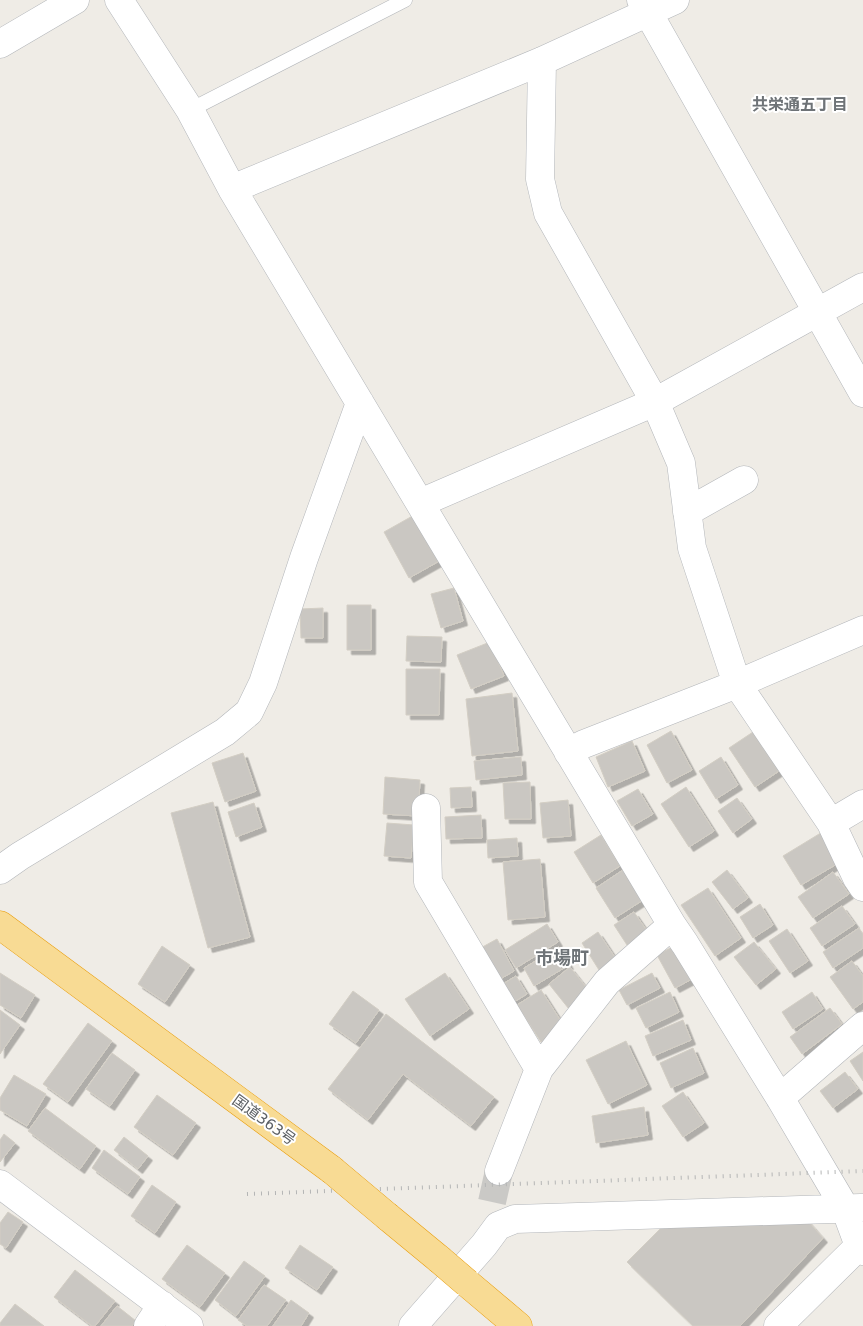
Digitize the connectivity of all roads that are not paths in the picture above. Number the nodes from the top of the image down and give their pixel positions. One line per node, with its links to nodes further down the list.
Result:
1 (119, 0): 8 (street)
2 (405, 0): 8 (lane)
3 (675, 0): 5 (street)
4 (63, 2): 6 (street)
5 (645, 6): 7 (street); 11 (street)
6 (0, 44)
7 (542, 61): 9 (street); 13 (street)
8 (190, 110): 9 (street)
9 (232, 188): 14 (street)
10 (863, 287): 11 (street)
11 (818, 311): 12 (street); 13 (street)
12 (863, 393)
13 (655, 402): 16 (street); 17 (street)
14 (360, 403): 16 (street); 24 (street)
15 (744, 480): 17 (street)
16 (420, 503): 20 (street)
17 (687, 512): 19 (street)
18 (863, 630): 19 (street)
19 (737, 684): 20 (street); 23 (street)
20 (568, 752): 27 (street)
21 (863, 804): 23 (street)
22 (426, 808): 29 (street)
23 (830, 822): 25 (street)
24 (0, 870)
25 (863, 887)
26 (0, 925): 38 (highway, 国道363号, bridge)
27 (672, 925): 29 (street); 30 (street)
28 (863, 1026): 30 (street)
29 (539, 1070): 31 (street)
30 (780, 1098): 33 (street)
31 (499, 1171)
32 (0, 1184): 35 (street)
33 (854, 1208): 34 (street); 37 (street)
34 (861, 1248): 39 (street)
35 (155, 1316): 36 (street)
36 (189, 1326)
37 (413, 1326)
38 (518, 1326)
39 (778, 1326)

